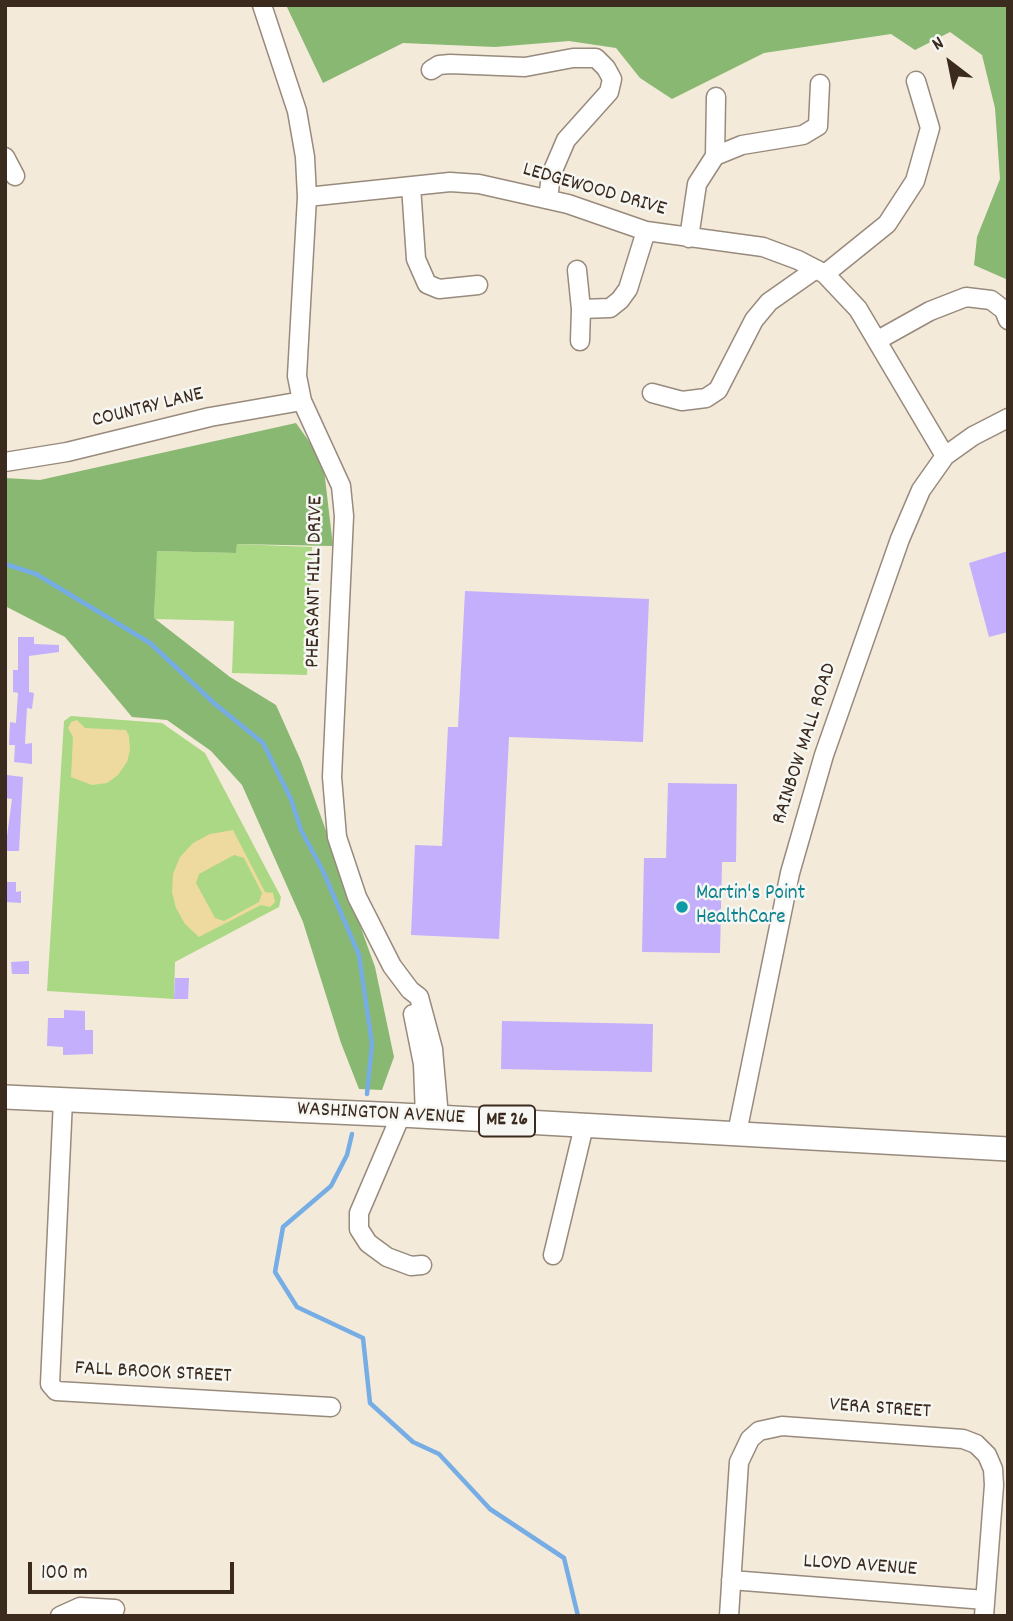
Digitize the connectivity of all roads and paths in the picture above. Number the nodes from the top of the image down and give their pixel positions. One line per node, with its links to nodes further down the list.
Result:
1 (261, 5): 10 (street, PHEASANT HILL DRIVE)
2 (431, 70): 11 (street)
3 (916, 81): 15 (street)
4 (820, 84): 6 (street)
5 (716, 97): 6 (street)
6 (715, 156): 13 (street)
7 (5, 157): 8 (street)
8 (15, 176)
9 (411, 186): 10 (street, LEDGEWOOD DRIVE); 11 (street, LEDGEWOOD DRIVE); 16 (street)
10 (307, 197): 22 (street, PHEASANT HILL DRIVE)
11 (548, 199): 12 (street, LEDGEWOOD DRIVE)
12 (646, 232): 13 (street, LEDGEWOOD DRIVE); 17 (street)
13 (689, 238): 15 (street, LEDGEWOOD DRIVE)
14 (577, 270): 17 (street)
15 (820, 272): 19 (street, LEDGEWOOD DRIVE); 21 (street)
16 (478, 285)
17 (581, 309): 20 (street)
18 (1008, 320): 19 (street)
19 (878, 340): 24 (street, LEDGEWOOD DRIVE)
20 (580, 341)
21 (652, 393)
22 (302, 401): 25 (street, COUNTRY LANE); 29 (street, PHEASANT HILL DRIVE)
23 (1008, 418): 24 (street, RAINBOW MALL ROAD)
24 (945, 456): 31 (street, RAINBOW MALL ROAD)
25 (5, 462)
26 (5, 1097): 27 (main road, WASHINGTON AVENUE / ME 26)
27 (63, 1100): 28 (main road, WASHINGTON AVENUE / ME 26); 35 (street, FALL BROOK STREET)
28 (401, 1115): 29 (main road, WASHINGTON AVENUE / ME 26); 34 (street)
29 (432, 1117): 30 (main road, WASHINGTON AVENUE / ME 26)
30 (584, 1126): 31 (main road, WASHINGTON AVENUE / ME 26); 33 (street)
31 (737, 1133): 32 (main road, WASHINGTON AVENUE / ME 26)
32 (1008, 1149)
33 (554, 1255)
34 (422, 1265)
35 (331, 1407)
36 (731, 1580): 37 (street, LLOYD AVENUE); 37 (street, VERA STREET); 40 (street, VERA STREET)
37 (984, 1608)
38 (115, 1609): 39 (street)
39 (60, 1616)
40 (729, 1616)

